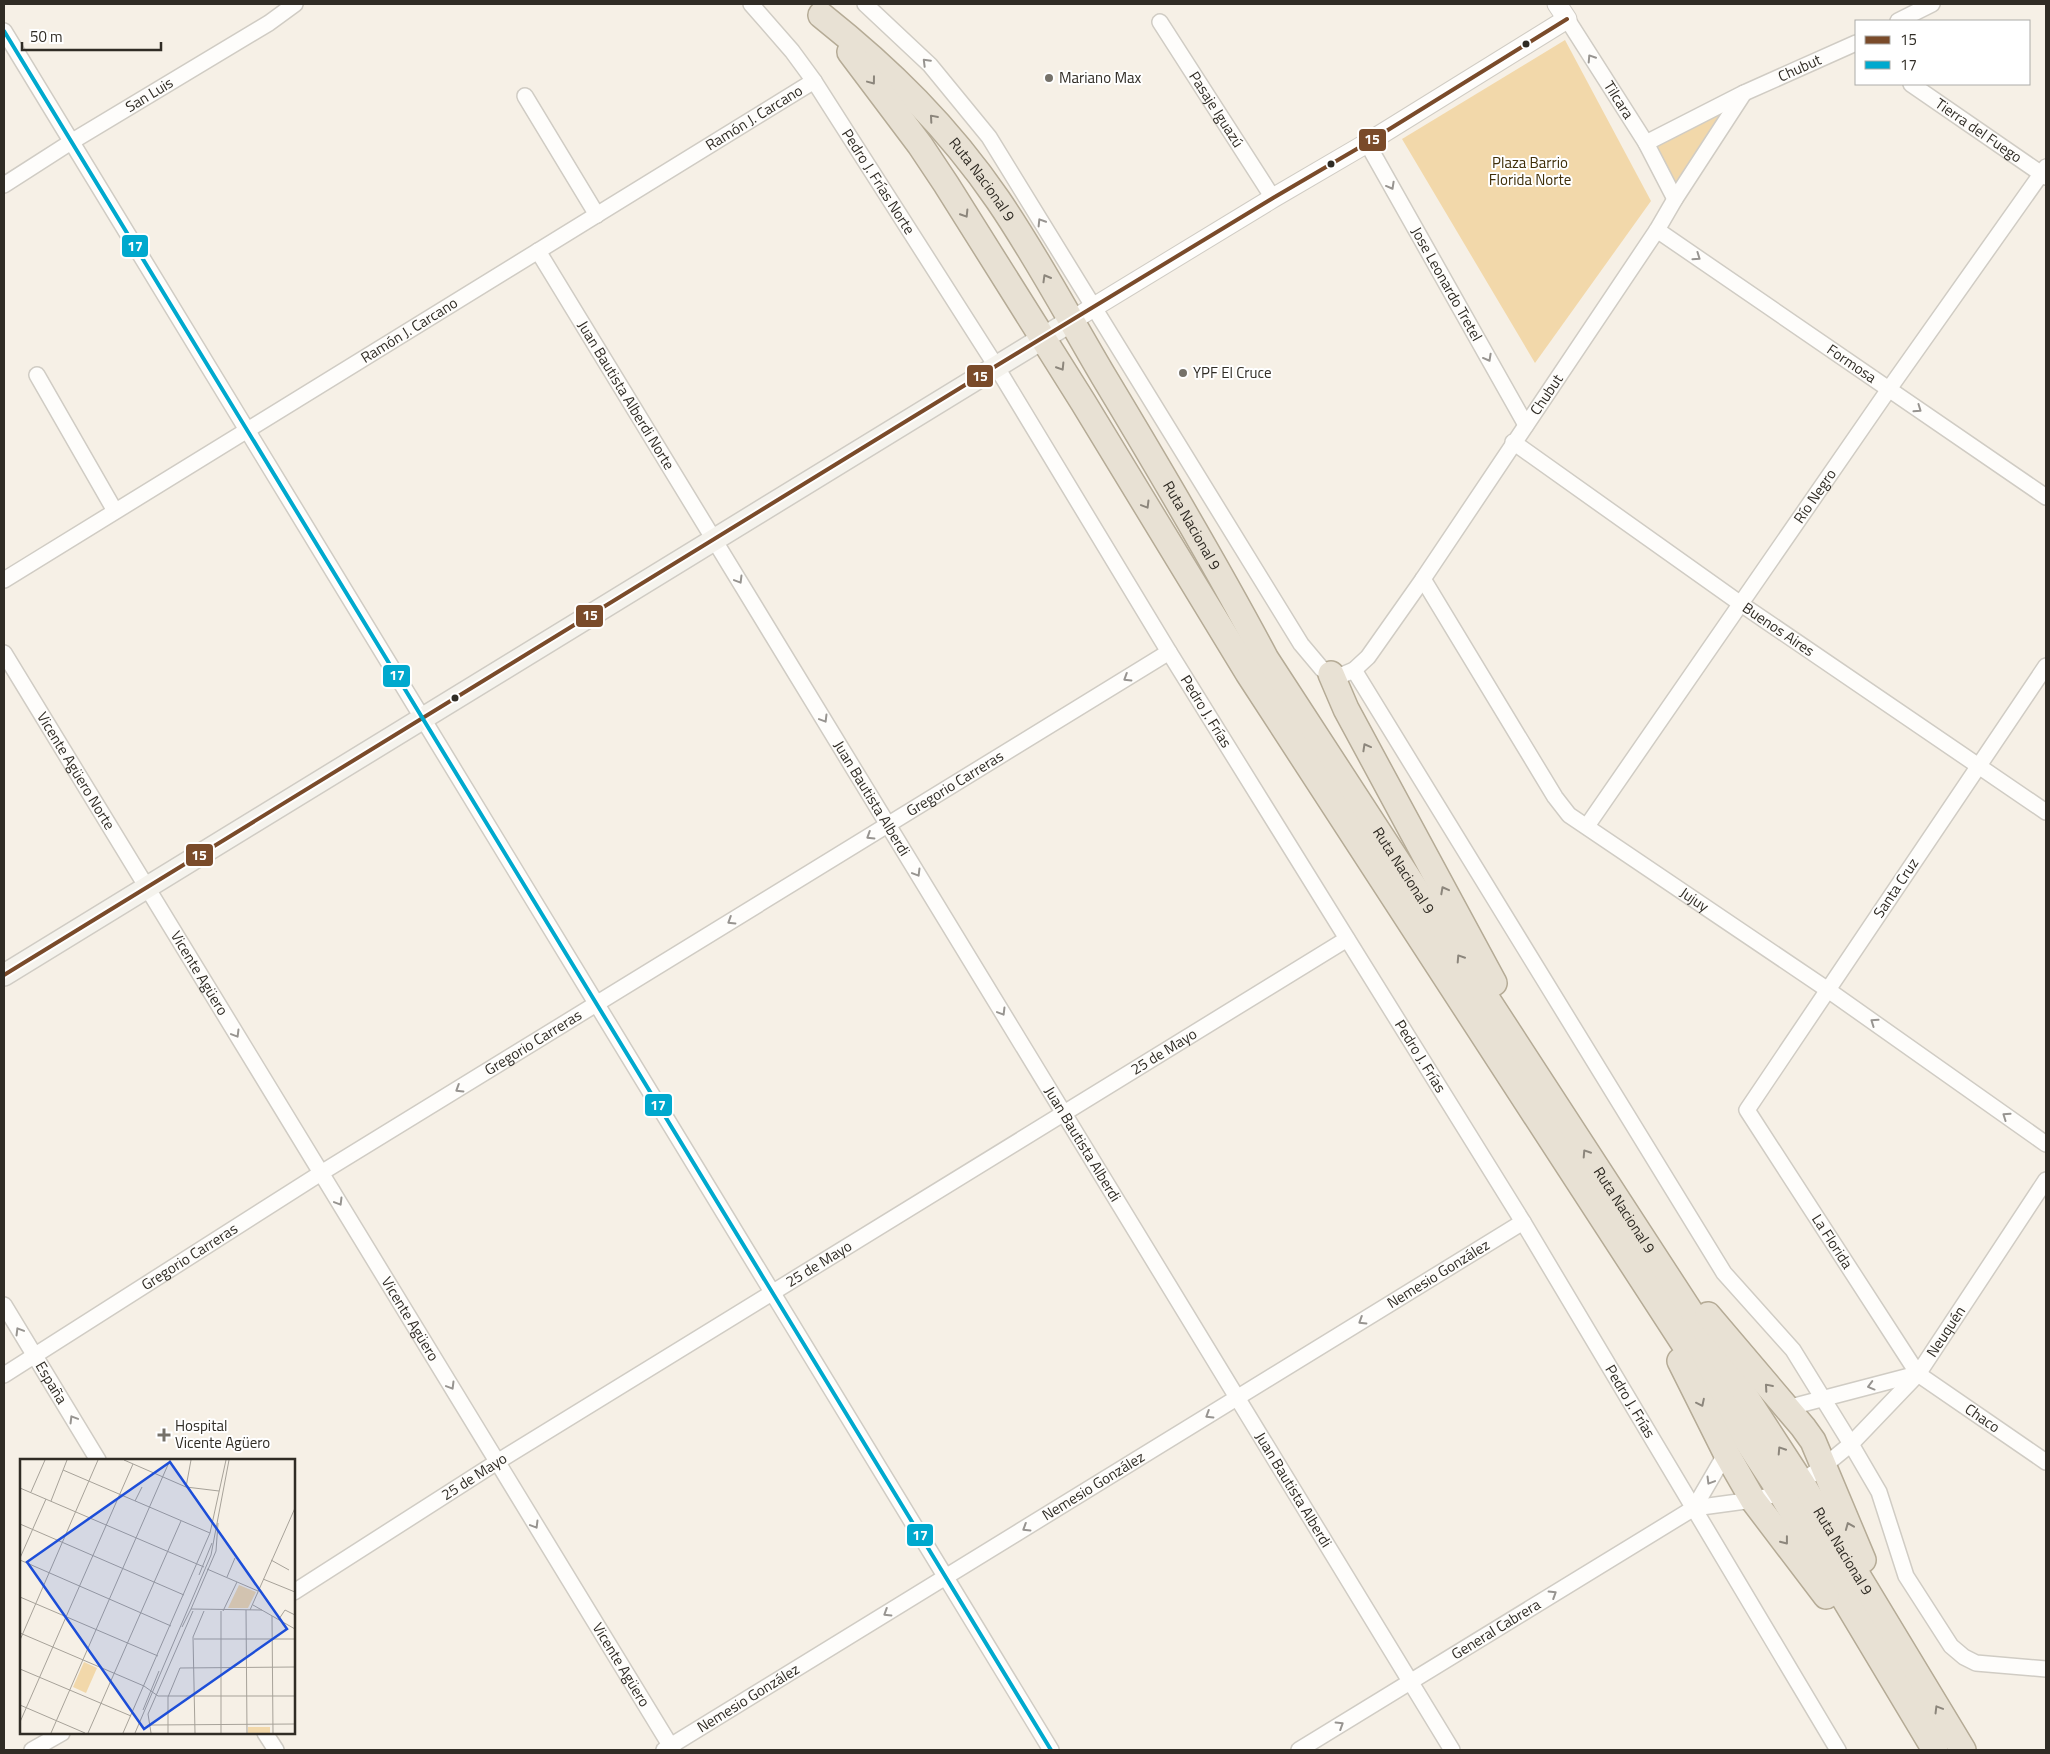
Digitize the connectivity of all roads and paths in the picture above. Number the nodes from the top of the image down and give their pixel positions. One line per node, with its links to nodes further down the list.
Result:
1 (751, 4): 11 (street, Pedro J. Frías Norte)
2 (865, 4): 25 (street, one-way to 2)
3 (290, 5): 15 (street, San Luis)
4 (1924, 5): 7 (street)
5 (816, 9): 26 (highway, Ruta Nacional 9, one-way to 5); 27 (highway, Ruta Nacional 9, one-way to 27)
6 (1562, 12): 16 (street, Tilcara, one-way to 6); 17 (street)
7 (1900, 20)
8 (1160, 22): 20 (street, Pasaje Iguazú)
9 (4, 31): 15 (street)
10 (1855, 45): 13 (street, Chubut)
11 (814, 81): 22 (street, Ramón J. Carcano); 28 (street, Pedro J. Frías Norte)
12 (1913, 85): 18 (street, Tierra del Fuego)
13 (1744, 94): 16 (street, Chubut); 21 (street, Chubut)
14 (526, 96): 22 (street)
15 (71, 142): 19 (street, San Luis); 32 (street)
16 (1646, 143): 21 (street, Tilcara)
17 (1367, 144): 20 (street); 31 (street, Jose Leonardo Tretel, one-way to 31)
18 (2045, 173): 30 (street, Río Negro)
19 (4, 185)
20 (1273, 198): 25 (street)
21 (1675, 199): 23 (street, Chubut)
22 (597, 215): 24 (street, Ramón J. Carcano)
23 (1657, 230): 30 (street, Formosa, one-way to 30); 31 (street, Chubut)
24 (538, 251): 32 (street, Ramón J. Carcano); 36 (street, Juan Bautista Alberdi Norte)
25 (1094, 308): 26 (street); 43 (street)
26 (1070, 321): 27 (main road); 54 (highway, Ruta Nacional 9, one-way to 26)
27 (1043, 338): 28 (main road); 63 (highway, Ruta Nacional 9, one-way to 63)
28 (996, 366): 36 (main road); 40 (street, Pedro J. Frías)
29 (38, 375): 35 (street)
30 (1889, 389): 34 (street, Formosa, one-way to 34); 39 (street, Río Negro)
31 (1526, 425): 33 (street, Chubut)
32 (247, 430): 35 (street, Ramón J. Carcano); 44 (street)
33 (1513, 442): 37 (street, Chubut); 39 (street, Buenos Aires)
34 (2046, 497)
35 (115, 511): 38 (street, Ramón J. Carcano)
36 (714, 539): 44 (main road); 47 (street, Juan Bautista Alberdi, one-way to 47)
37 (1423, 579): 43 (street, Chubut); 48 (street, Jujuy)
38 (4, 580)
39 (1741, 604): 45 (street, Buenos Aires); 48 (street, Río Negro)
40 (1169, 652): 47 (street, Gregorio Carreras, one-way to 47); 50 (street, Pedro J. Frías)
41 (4, 653): 49 (street, Vicente Agüero Norte)
42 (2046, 666): 45 (street, Santa Cruz)
43 (1343, 672): 54 (highway, one-way to 43); 69 (street)
44 (422, 718): 49 (main road); 53 (street)
45 (1979, 766): 46 (street, Buenos Aires); 52 (street, Santa Cruz)
46 (2046, 812)
47 (888, 825): 53 (street, Gregorio Carreras, one-way to 53); 56 (street, Juan Bautista Alberdi, one-way to 56)
48 (1587, 826): 52 (street, Jujuy)
49 (147, 888): 51 (main road); 58 (street, Vicente Agüero, one-way to 58)
50 (1347, 940): 56 (street, 25 de Mayo); 60 (street, Pedro J. Frías)
51 (4, 976)
52 (1828, 990): 55 (street, Santa Cruz); 57 (street, Jujuy, one-way to 52)
53 (596, 1004): 58 (street, Gregorio Carreras, one-way to 58); 62 (street)
54 (1545, 1089): 61 (highway, Ruta Nacional 9, one-way to 54)
55 (1746, 1110): 66 (street, La Florida)
56 (1064, 1113): 62 (street, 25 de Mayo); 68 (street, Juan Bautista Alberdi)
57 (2046, 1144)
58 (321, 1174): 65 (street, Gregorio Carreras); 74 (street, Vicente Agüero, one-way to 74)
59 (2046, 1180): 66 (street, Neuquén)
60 (1523, 1222): 68 (street, Nemesio González, one-way to 68); 79 (street, Pedro J. Frías)
61 (1648, 1248): 70 (highway, one-way to 61); 77 (highway, Ruta Nacional 9, one-way to 61)
62 (772, 1293): 74 (street, 25 de Mayo); 80 (street)
63 (1652, 1294): 72 (highway, one-way to 72); 77 (highway, Ruta Nacional 9)
64 (4, 1305): 65 (street, España, one-way to 64)
65 (35, 1356): 67 (street, Gregorio Carreras); 73 (street, España, one-way to 65)
66 (1918, 1374): 69 (street, one-way to 69); 71 (street, Neuquén); 75 (street, Chaco)
67 (4, 1375)
68 (1237, 1398): 80 (street, Nemesio González, one-way to 80); 84 (street, Juan Bautista Alberdi)
69 (1822, 1399): 70 (street); 71 (street)
70 (1787, 1408): 76 (highway)
71 (1851, 1444): 76 (street, Neuquén); 83 (street)
72 (1726, 1454): 78 (highway); 79 (street, one-way to 79)
73 (97, 1459)
74 (497, 1462): 81 (street, 25 de Mayo); 87 (street, Vicente Agüero, one-way to 87)
75 (2046, 1462)
76 (1824, 1466): 77 (street, Neuquén); 82 (highway, one-way to 76)
77 (1791, 1487): 78 (street); 82 (highway, Ruta Nacional 9)
78 (1754, 1500): 79 (street); 82 (highway, one-way to 82)
79 (1694, 1508): 84 (street, General Cabrera, one-way to 79); 93 (street, Pedro J. Frías)
80 (946, 1577): 87 (street, Nemesio González, one-way to 87); 90 (street)
81 (295, 1591)
82 (1886, 1645): 94 (highway, Ruta Nacional 9); 95 (highway, Ruta Nacional 9, one-way to 82)
83 (2046, 1669)
84 (1411, 1682): 91 (street, General Cabrera, one-way to 84); 92 (street, Juan Bautista Alberdi)
85 (60, 1734): 88 (street)
86 (266, 1734): 89 (street)
87 (669, 1749)
88 (32, 1750)
89 (276, 1750)
90 (1051, 1750)
91 (1299, 1750)
92 (1452, 1750)
93 (1838, 1750)
94 (1935, 1750)
95 (1963, 1750)

